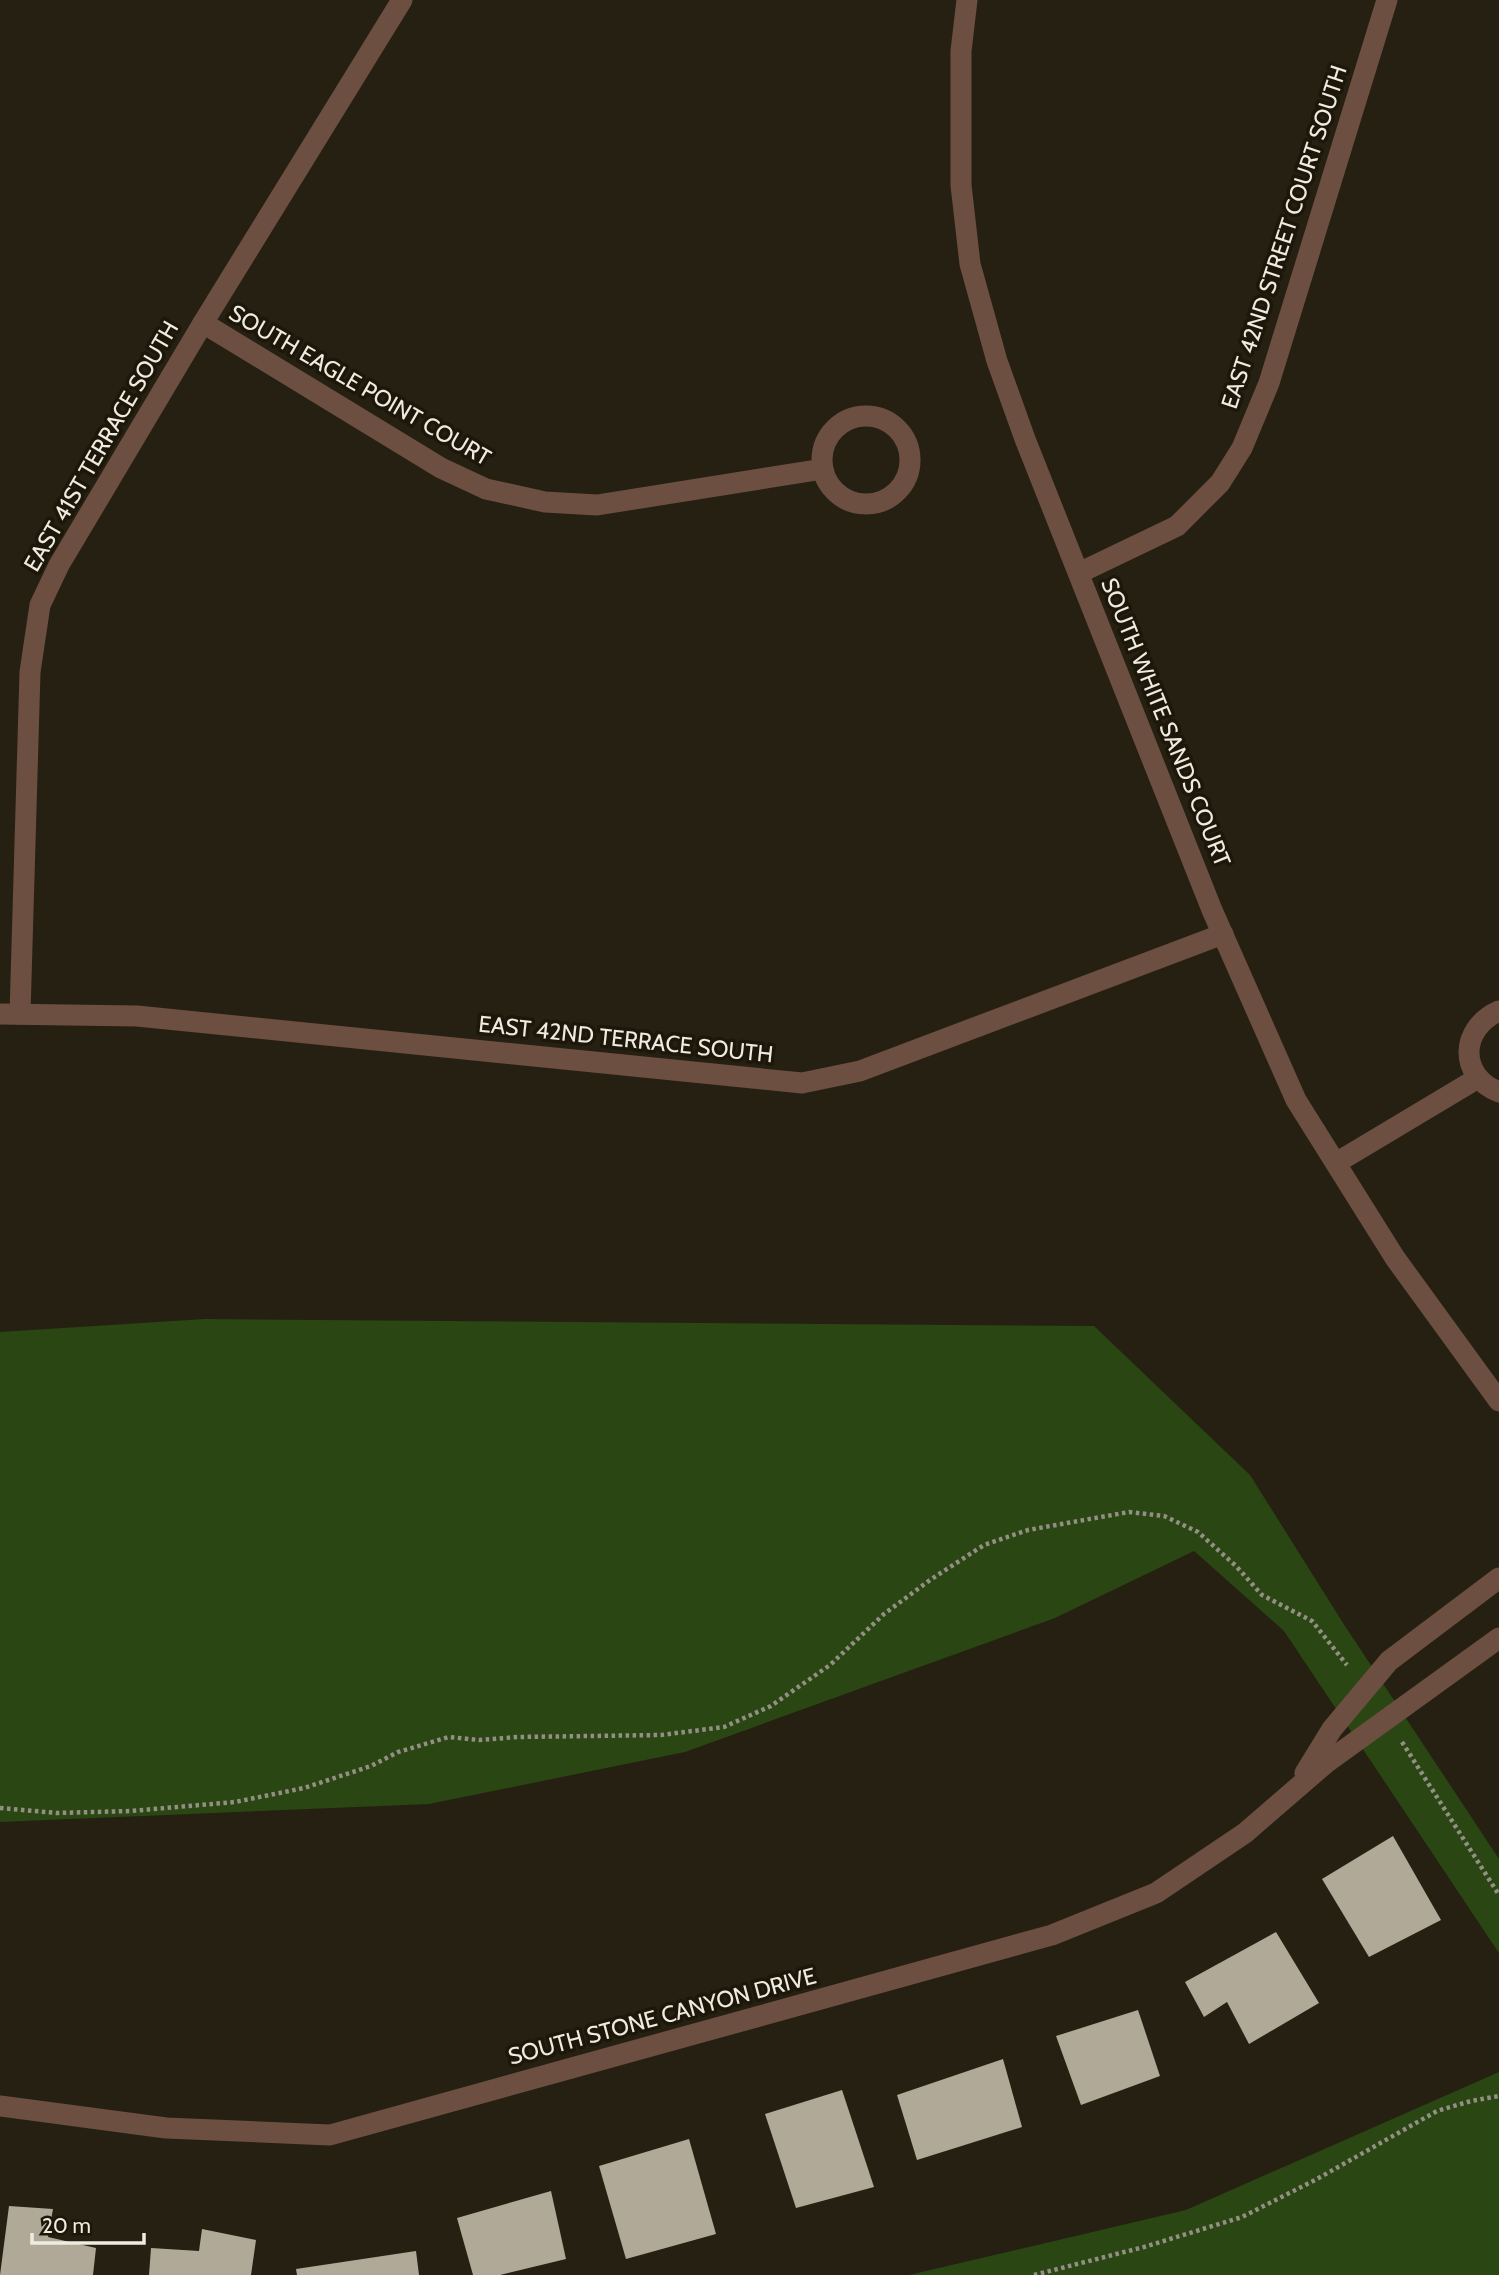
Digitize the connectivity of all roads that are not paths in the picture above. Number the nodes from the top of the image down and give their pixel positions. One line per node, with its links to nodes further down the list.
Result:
1 (402, 0): 4 (street, EAST 41ST TERRACE SOUTH)
2 (967, 0): 6 (street, SOUTH WHITE SANDS COURT)
3 (1387, 0): 6 (street, EAST 42ND STREET COURT SOUTH)
4 (203, 323): 5 (street, SOUTH EAGLE POINT COURT); 9 (street, EAST 41ST TERRACE SOUTH)
5 (822, 469): 5 (street)
6 (1079, 573): 7 (street, SOUTH WHITE SANDS COURT)
7 (1223, 934): 9 (street, EAST 42ND TERRACE SOUTH); 12 (street, SOUTH WHITE SANDS COURT)
8 (1499, 1012): 10 (street)
9 (10, 1014)
10 (1478, 1078): 11 (street); 12 (street)
11 (1499, 1092)
12 (1336, 1163): 13 (street, SOUTH WHITE SANDS COURT)
13 (1499, 1401)
14 (1499, 1578): 16 (street, SOUTH STONE CANYON DRIVE)
15 (1499, 1638): 16 (street, SOUTH STONE CANYON DRIVE)
16 (1295, 1790): 17 (street, SOUTH STONE CANYON DRIVE)
17 (0, 2106)

